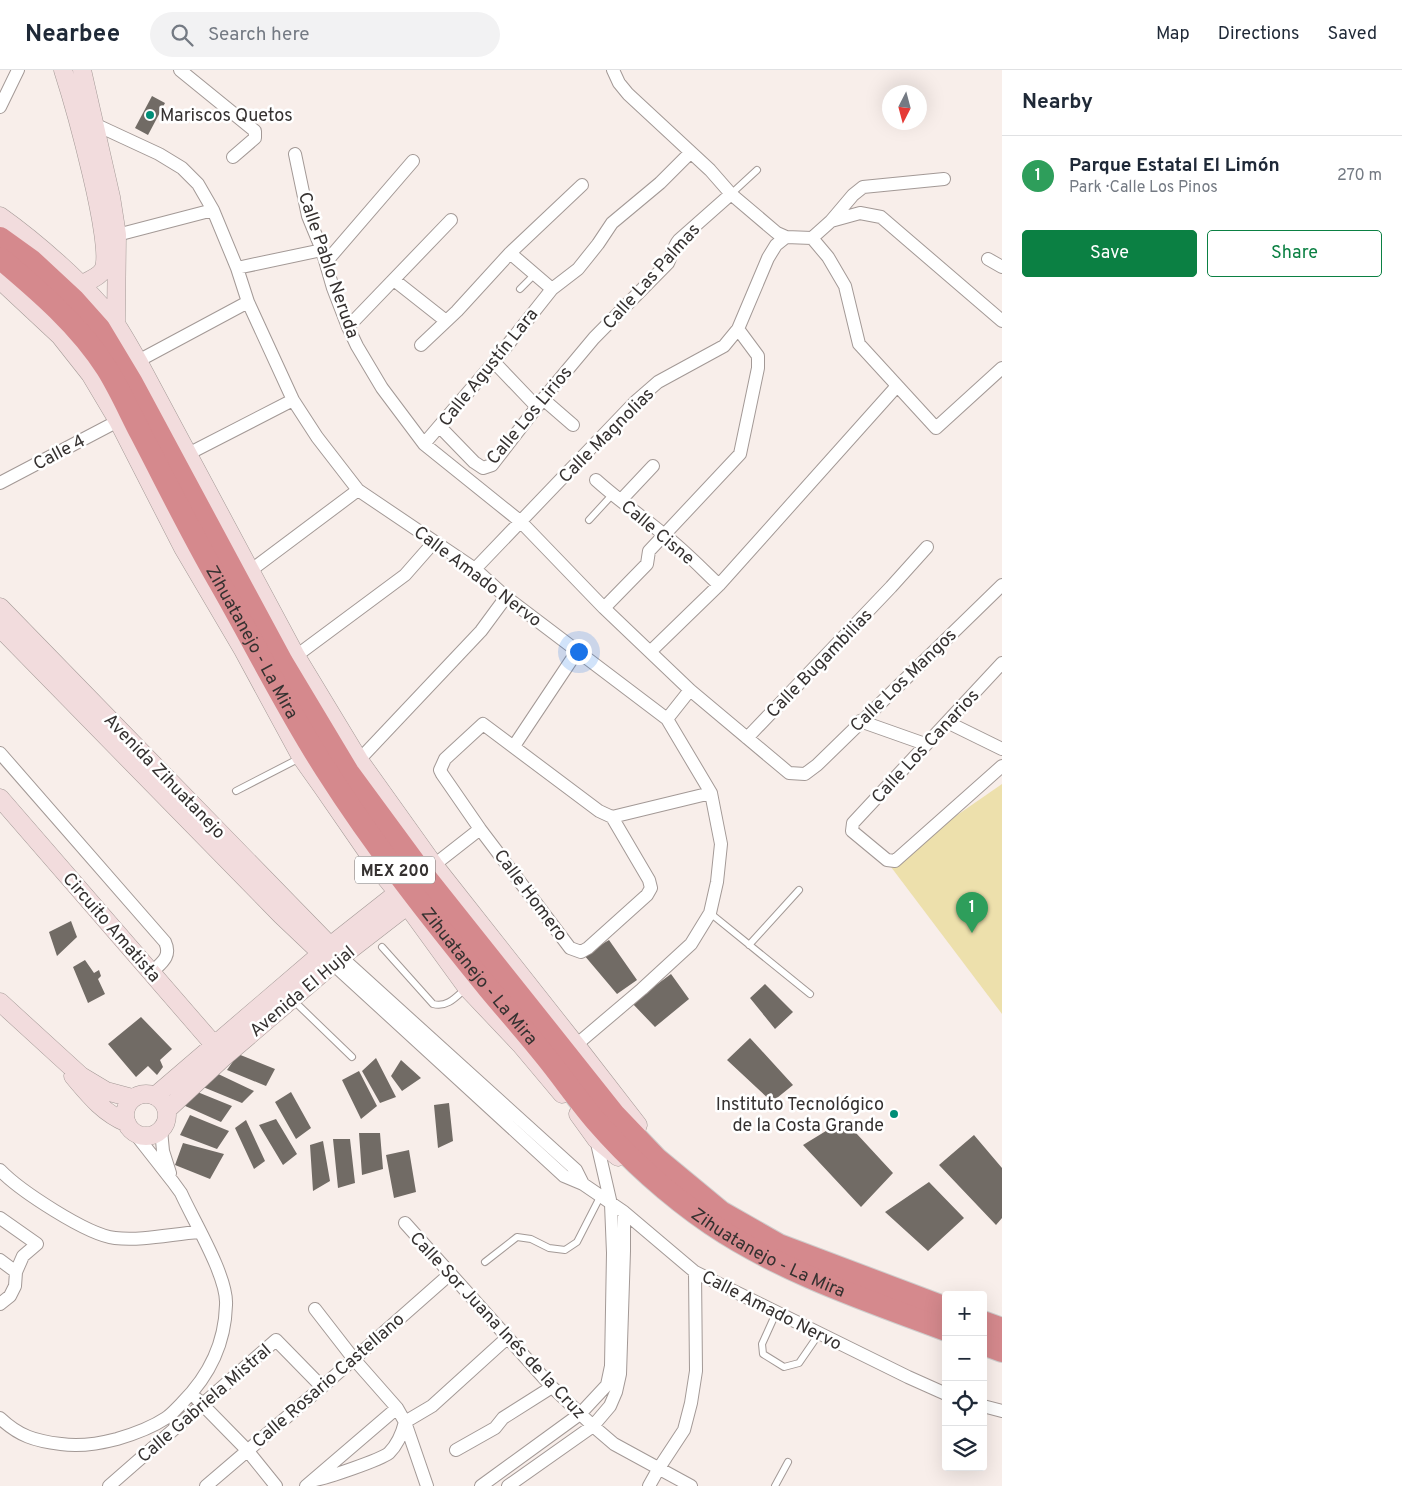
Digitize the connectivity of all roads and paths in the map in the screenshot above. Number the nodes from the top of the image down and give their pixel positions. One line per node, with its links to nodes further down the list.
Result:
1 (18, 70): 6 (street)
2 (64, 70): 7 (street)
3 (82, 70): 8 (street)
4 (180, 70): 11 (street)
5 (614, 70): 9 (street)
6 (1, 101)
7 (77, 116): 8 (street, Calle Amado Nervo); 34 (street)
8 (93, 124): 17 (street, Calle Amado Nervo); 21 (street)
9 (690, 153): 16 (street); 36 (street, Calle Agustín Lara)
10 (295, 154): 26 (street, Calle Pablo Neruda)
11 (234, 157)
12 (413, 161): 26 (street)
13 (757, 170): 16 (lane)
14 (944, 179): 20 (street)
15 (582, 185): 25 (street)
16 (730, 194): 22 (street); 43 (street, Calle Las Palmas)
17 (213, 210): 21 (street); 30 (street, Calle Amado Nervo)
18 (0, 216): 34 (street)
19 (451, 220): 33 (street)
20 (831, 221): 24 (street); 39 (street)
21 (117, 235): 40 (street)
22 (786, 237): 24 (street); 42 (street, Calle Magnolias)
23 (0, 238): 98 (highway, Zihuatanejo - La Mira / MEX 200)
24 (812, 238): 48 (street)
25 (510, 253): 31 (street); 38 (street)
26 (324, 256): 30 (street); 41 (street, Calle Pablo Neruda)
27 (0, 258): 65 (highway, Zihuatanejo - La Mira / MEX 200)
28 (988, 259): 29 (street)
29 (1002, 267)
30 (237, 268): 37 (street, Calle Amado Nervo)
31 (536, 274): 35 (lane); 36 (street)
32 (0, 280): 51 (street)
33 (394, 280): 38 (street); 41 (street)
34 (80, 284): 40 (street)
35 (520, 289)
36 (552, 289): 46 (street, Calle Agustín Lara)
37 (248, 302): 45 (street); 49 (street, Calle Amado Nervo)
38 (446, 321): 44 (street)
39 (1002, 321)
40 (116, 324): 45 (street)
41 (348, 327): 54 (street, Calle Pablo Neruda)
42 (738, 329): 62 (street, Calle Magnolias); 63 (street)
43 (594, 338): 50 (street, Calle Los Lirios)
44 (421, 345)
45 (138, 361): 55 (street)
46 (494, 362): 50 (street); 53 (street, Calle Agustín Lara)
47 (1002, 368): 48 (street)
48 (897, 386): 69 (street)
49 (293, 400): 55 (street); 59 (street, Calle Amado Nervo)
50 (540, 403): 52 (street); 53 (street, Calle Los Lirios)
51 (118, 421): 58 (street, Calle 4); 65 (street)
52 (572, 424)
53 (440, 427): 54 (street, Calle Agustín Lara)
54 (424, 444): 62 (street, Calle Pablo Neruda)
55 (188, 454): 68 (street)
56 (653, 466): 60 (street)
57 (596, 480): 60 (street, Calle Cisne)
58 (0, 483)
59 (358, 490): 64 (street, Calle Amado Nervo); 68 (street)
60 (616, 497): 61 (lane); 63 (street, Calle Cisne)
61 (589, 520)
62 (521, 522): 67 (street, Calle Magnolias); 73 (street, Calle Pablo Neruda)
63 (665, 534): 69 (street, Calle Cisne); 73 (street)
64 (434, 542): 67 (street, Calle Amado Nervo); 77 (street)
65 (190, 544): 88 (street); 98 (highway, Zihuatanejo - La Mira / MEX 200)
66 (927, 547): 83 (street, Calle Bugambilias)
67 (475, 569): 71 (street, Calle Amado Nervo)
68 (250, 571): 77 (street)
69 (719, 585): 76 (street)
70 (1001, 585): 81 (street, Calle Los Mangos)
71 (506, 597): 75 (street, Calle Amado Nervo); 89 (street)
72 (0, 607): 97 (street, Avenida Zihuatanejo)
73 (604, 608): 76 (street, Calle Pablo Neruda)
74 (0, 628): 97 (street, Avenida Zihuatanejo)
75 (578, 650): 80 (street, Calle Amado Nervo); 85 (street)
76 (650, 651): 79 (street, Calle Pablo Neruda)
77 (296, 656): 89 (street)
78 (1002, 663): 82 (street, Calle Los Canarios)
79 (690, 690): 80 (street); 83 (street, Calle Pablo Neruda)
80 (667, 719): 93 (street, Calle Amado Nervo)
81 (860, 721): 84 (street); 91 (street, Calle Los Mangos)
82 (947, 722): 84 (street, Calle Los Canarios); 86 (street)
83 (747, 738): 91 (street, Calle Pablo Neruda)
84 (925, 744): 90 (street, Calle Los Canarios)
85 (514, 746): 95 (street, Calle Homero); 96 (street, Calle Homero)
86 (1002, 749)
87 (0, 754): 104 (street)
88 (301, 757): 92 (lane); 98 (street)
89 (359, 760): 98 (street)
90 (1002, 766)
91 (805, 774)
92 (236, 791)
93 (711, 793): 95 (street); 100 (street, Calle Amado Nervo)
94 (0, 798): 104 (street, Circuito Amatista)
95 (612, 817): 96 (street, Calle Homero)
96 (480, 829): 98 (street)
97 (238, 862): 103 (street, Avenida Zihuatanejo)
98 (421, 886): 103 (street, Avenida El Hujal); 105 (street); 109 (street); 120 (highway, Zihuatanejo - La Mira / MEX 200); 125 (highway, Zihuatanejo - La Mira / MEX 200)
99 (799, 890): 101 (lane)
100 (710, 913): 101 (lane); 109 (street, Calle Amado Nervo)
101 (749, 945): 106 (lane)
102 (382, 947): 105 (lane)
103 (332, 955): 107 (street, Avenida El Hujal); 110 (street, Avenida El Hujal); 122 (street, Calle Amado Nervo)
104 (151, 973): 110 (street, Circuito Amatista)
105 (467, 988): 118 (street)
106 (810, 994)
107 (292, 999): 110 (street, Avenida El Hujal); 112 (lane)
108 (0, 1002): 111 (street)
109 (576, 1045): 125 (street)
110 (220, 1051): 113 (street, Avenida El Hujal); 115 (street, Avenida El Hujal)
111 (54, 1052): 114 (street); 116 (street)
112 (352, 1057)
113 (155, 1096): 114 (street); 115 (street)
114 (132, 1098): 116 (street)
115 (167, 1110): 117 (street)
116 (130, 1127): 117 (street); 121 (street)
117 (161, 1130): 121 (street)
118 (596, 1139): 120 (street); 123 (street)
119 (0, 1170): 128 (street)
120 (646, 1173): 139 (highway, Zihuatanejo - La Mira / MEX 200)
121 (173, 1182): 128 (street)
122 (600, 1197): 123 (street, Calle Amado Nervo); 130 (lane)
123 (611, 1204): 124 (street, Calle Amado Nervo); 154 (street)
124 (624, 1212): 132 (street, Calle Amado Nervo); 157 (street)
125 (721, 1212): 135 (highway, Zihuatanejo - La Mira / MEX 200)
126 (0, 1218): 131 (street)
127 (405, 1223): 133 (street, Calle Sor Juana Inés de la Cruz)
128 (199, 1232): 149 (street)
129 (0, 1260): 131 (street)
130 (486, 1262)
131 (16, 1272): 134 (street)
132 (695, 1272): 137 (street, Calle Amado Nervo); 161 (street)
133 (450, 1274): 142 (street, Calle Sor Juana Inés de la Cruz); 145 (street, Calle Rosario Castellano)
134 (0, 1304)
135 (942, 1306)
136 (315, 1309): 145 (street)
137 (776, 1313): 141 (street, Calle Amado Nervo); 141 (lane)
138 (987, 1323): 140 (highway)
139 (942, 1328)
140 (1002, 1329)
141 (819, 1334): 148 (street, Calle Amado Nervo)
142 (507, 1338): 146 (street, Calle Sor Juana Inés de la Cruz); 156 (street)
143 (987, 1345): 144 (highway)
144 (1002, 1351)
145 (353, 1358): 147 (street, Calle Rosario Castellano); 152 (street)
146 (552, 1387): 154 (street, Calle Sor Juana Inés de la Cruz); 159 (street)
147 (322, 1388): 150 (street, Calle Gabriela Mistral); 158 (street, Calle Rosario Castellano)
148 (942, 1392)
149 (192, 1394): 150 (street); 155 (street)
150 (202, 1404): 158 (street); 163 (street, Calle Gabriela Mistral)
151 (987, 1407): 153 (street)
152 (397, 1408): 156 (street); 162 (street)
153 (1002, 1411)
154 (580, 1414): 157 (street, Calle Sor Juana Inés de la Cruz); 167 (street)
155 (0, 1418)
156 (405, 1422): 162 (street); 166 (street)
157 (592, 1426): 161 (street, Calle Sor Juana Inés de la Cruz); 168 (street)
158 (247, 1450): 164 (street, Calle Rosario Castellano); 165 (street)
159 (456, 1450)
160 (788, 1462): 171 (lane)
161 (658, 1468): 169 (street); 170 (street, Calle Sor Juana Inés de la Cruz)
162 (310, 1483)
163 (109, 1486)
164 (206, 1486)
165 (276, 1486)
166 (427, 1486)
167 (481, 1486)
168 (508, 1486)
169 (649, 1486)
170 (691, 1486)
171 (775, 1486)

